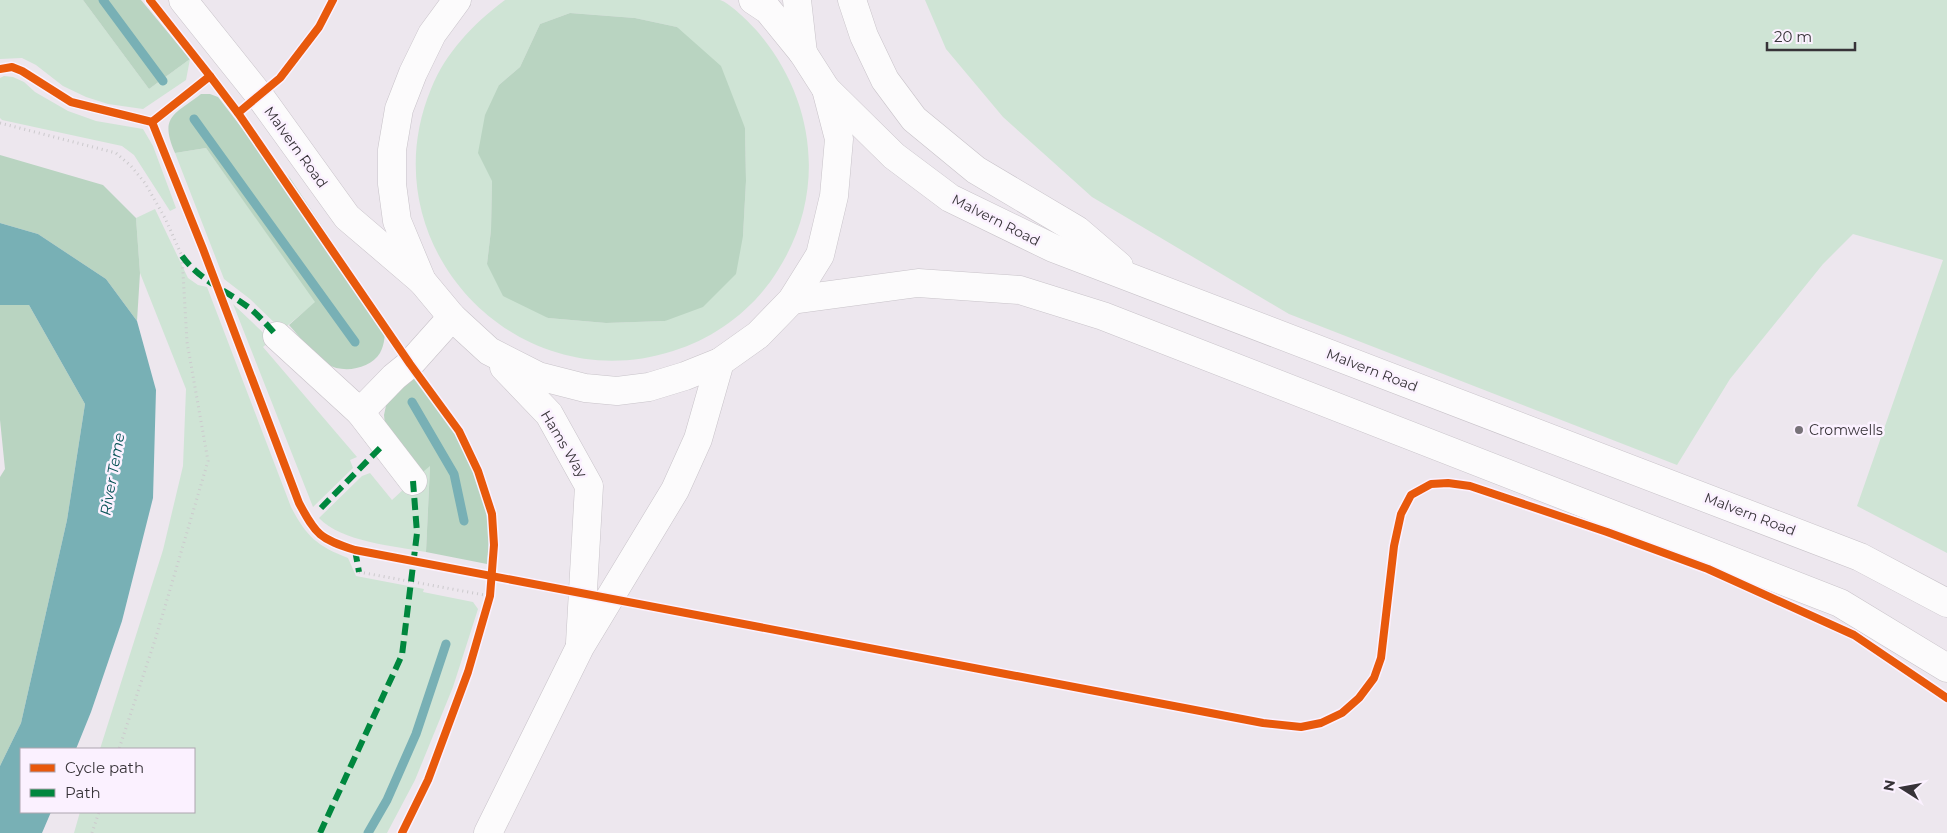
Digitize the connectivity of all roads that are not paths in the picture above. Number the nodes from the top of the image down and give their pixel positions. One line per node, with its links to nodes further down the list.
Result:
1 (183, 0): 9 (main road, Malvern Road)
2 (457, 0): 9 (main road)
3 (753, 0): 6 (main road)
4 (797, 0): 6 (main road)
5 (852, 0): 8 (main road)
6 (803, 52): 7 (main road)
7 (826, 89): 8 (main road, Malvern Road); 10 (main road)
8 (1135, 279): 17 (main road, Malvern Road)
9 (422, 281): 11 (main road)
10 (792, 300): 14 (main road); 19 (main road)
11 (452, 317): 13 (main road); 15 (main road)
12 (277, 336): 15 (main road)
13 (489, 350): 14 (main road); 18 (main road, Hams Way)
14 (720, 362): 18 (main road, Hams Way)
15 (360, 412): 16 (main road)
16 (412, 481)
17 (1947, 603)
18 (580, 647): 20 (main road, Hams Way)
19 (1947, 668)
20 (488, 833)

